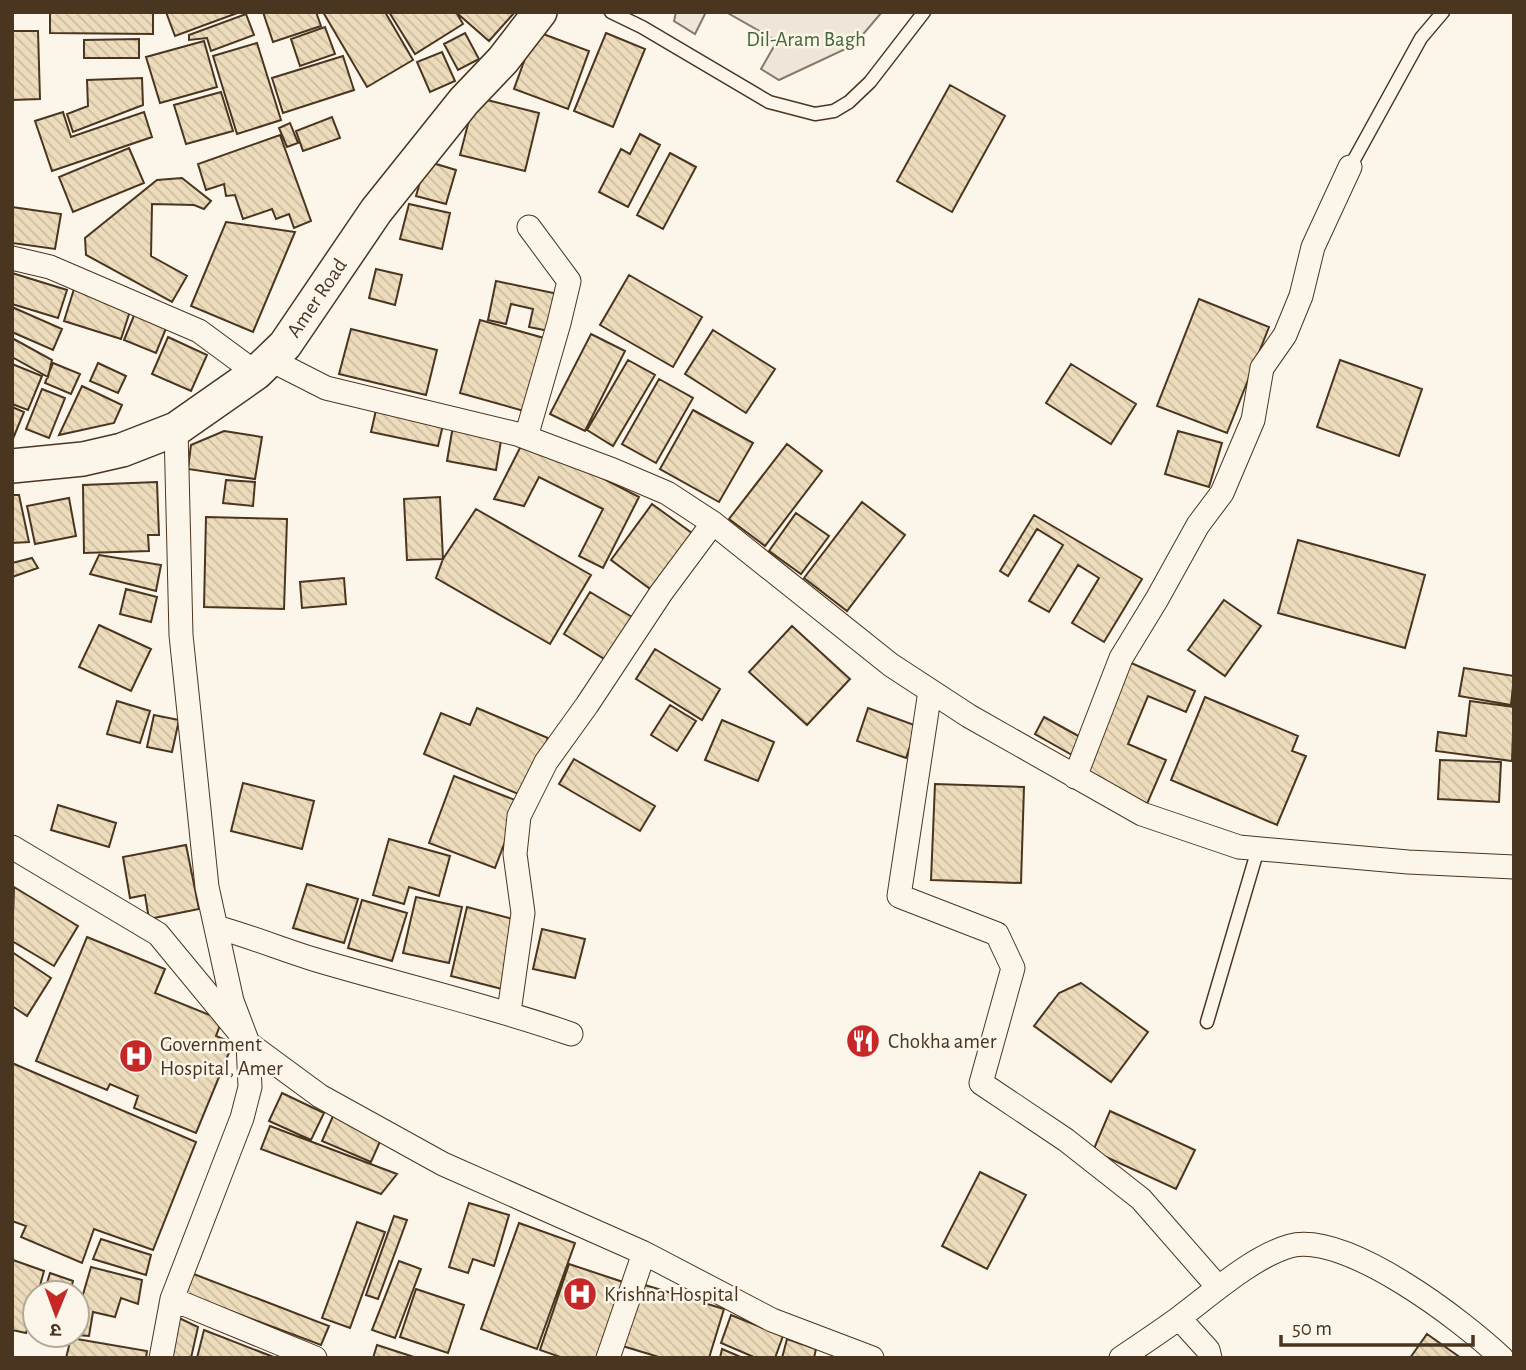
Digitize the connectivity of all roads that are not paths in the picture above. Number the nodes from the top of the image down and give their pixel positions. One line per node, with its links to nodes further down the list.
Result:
1 (540, 12): 8 (main road, Amer Road)
2 (611, 12): 3 (lane)
3 (924, 12)
4 (1443, 12): 5 (lane)
5 (1350, 167): 14 (street)
6 (528, 227): 10 (street)
7 (12, 258): 8 (street)
8 (263, 367): 9 (main road, Amer Road); 10 (street)
9 (176, 429): 11 (main road, Amer Road); 18 (street)
10 (526, 437): 12 (street)
11 (12, 466)
12 (713, 523): 13 (street); 19 (street)
13 (930, 691): 14 (street); 24 (street)
14 (1076, 777): 16 (street)
15 (12, 847): 22 (street)
16 (1258, 849): 17 (street); 20 (lane)
17 (1514, 867)
18 (216, 927): 19 (street); 22 (street)
19 (509, 1012): 21 (street)
20 (1207, 1022)
21 (571, 1034)
22 (248, 1042): 23 (street); 25 (street)
23 (644, 1253): 29 (street); 30 (street)
24 (1218, 1287): 26 (street); 33 (street)
25 (172, 1299): 27 (street); 28 (street)
26 (1179, 1318): 31 (street); 32 (street)
27 (161, 1358)
28 (315, 1358)
29 (608, 1358)
30 (872, 1358)
31 (1121, 1358)
32 (1210, 1358)
33 (1502, 1358)

